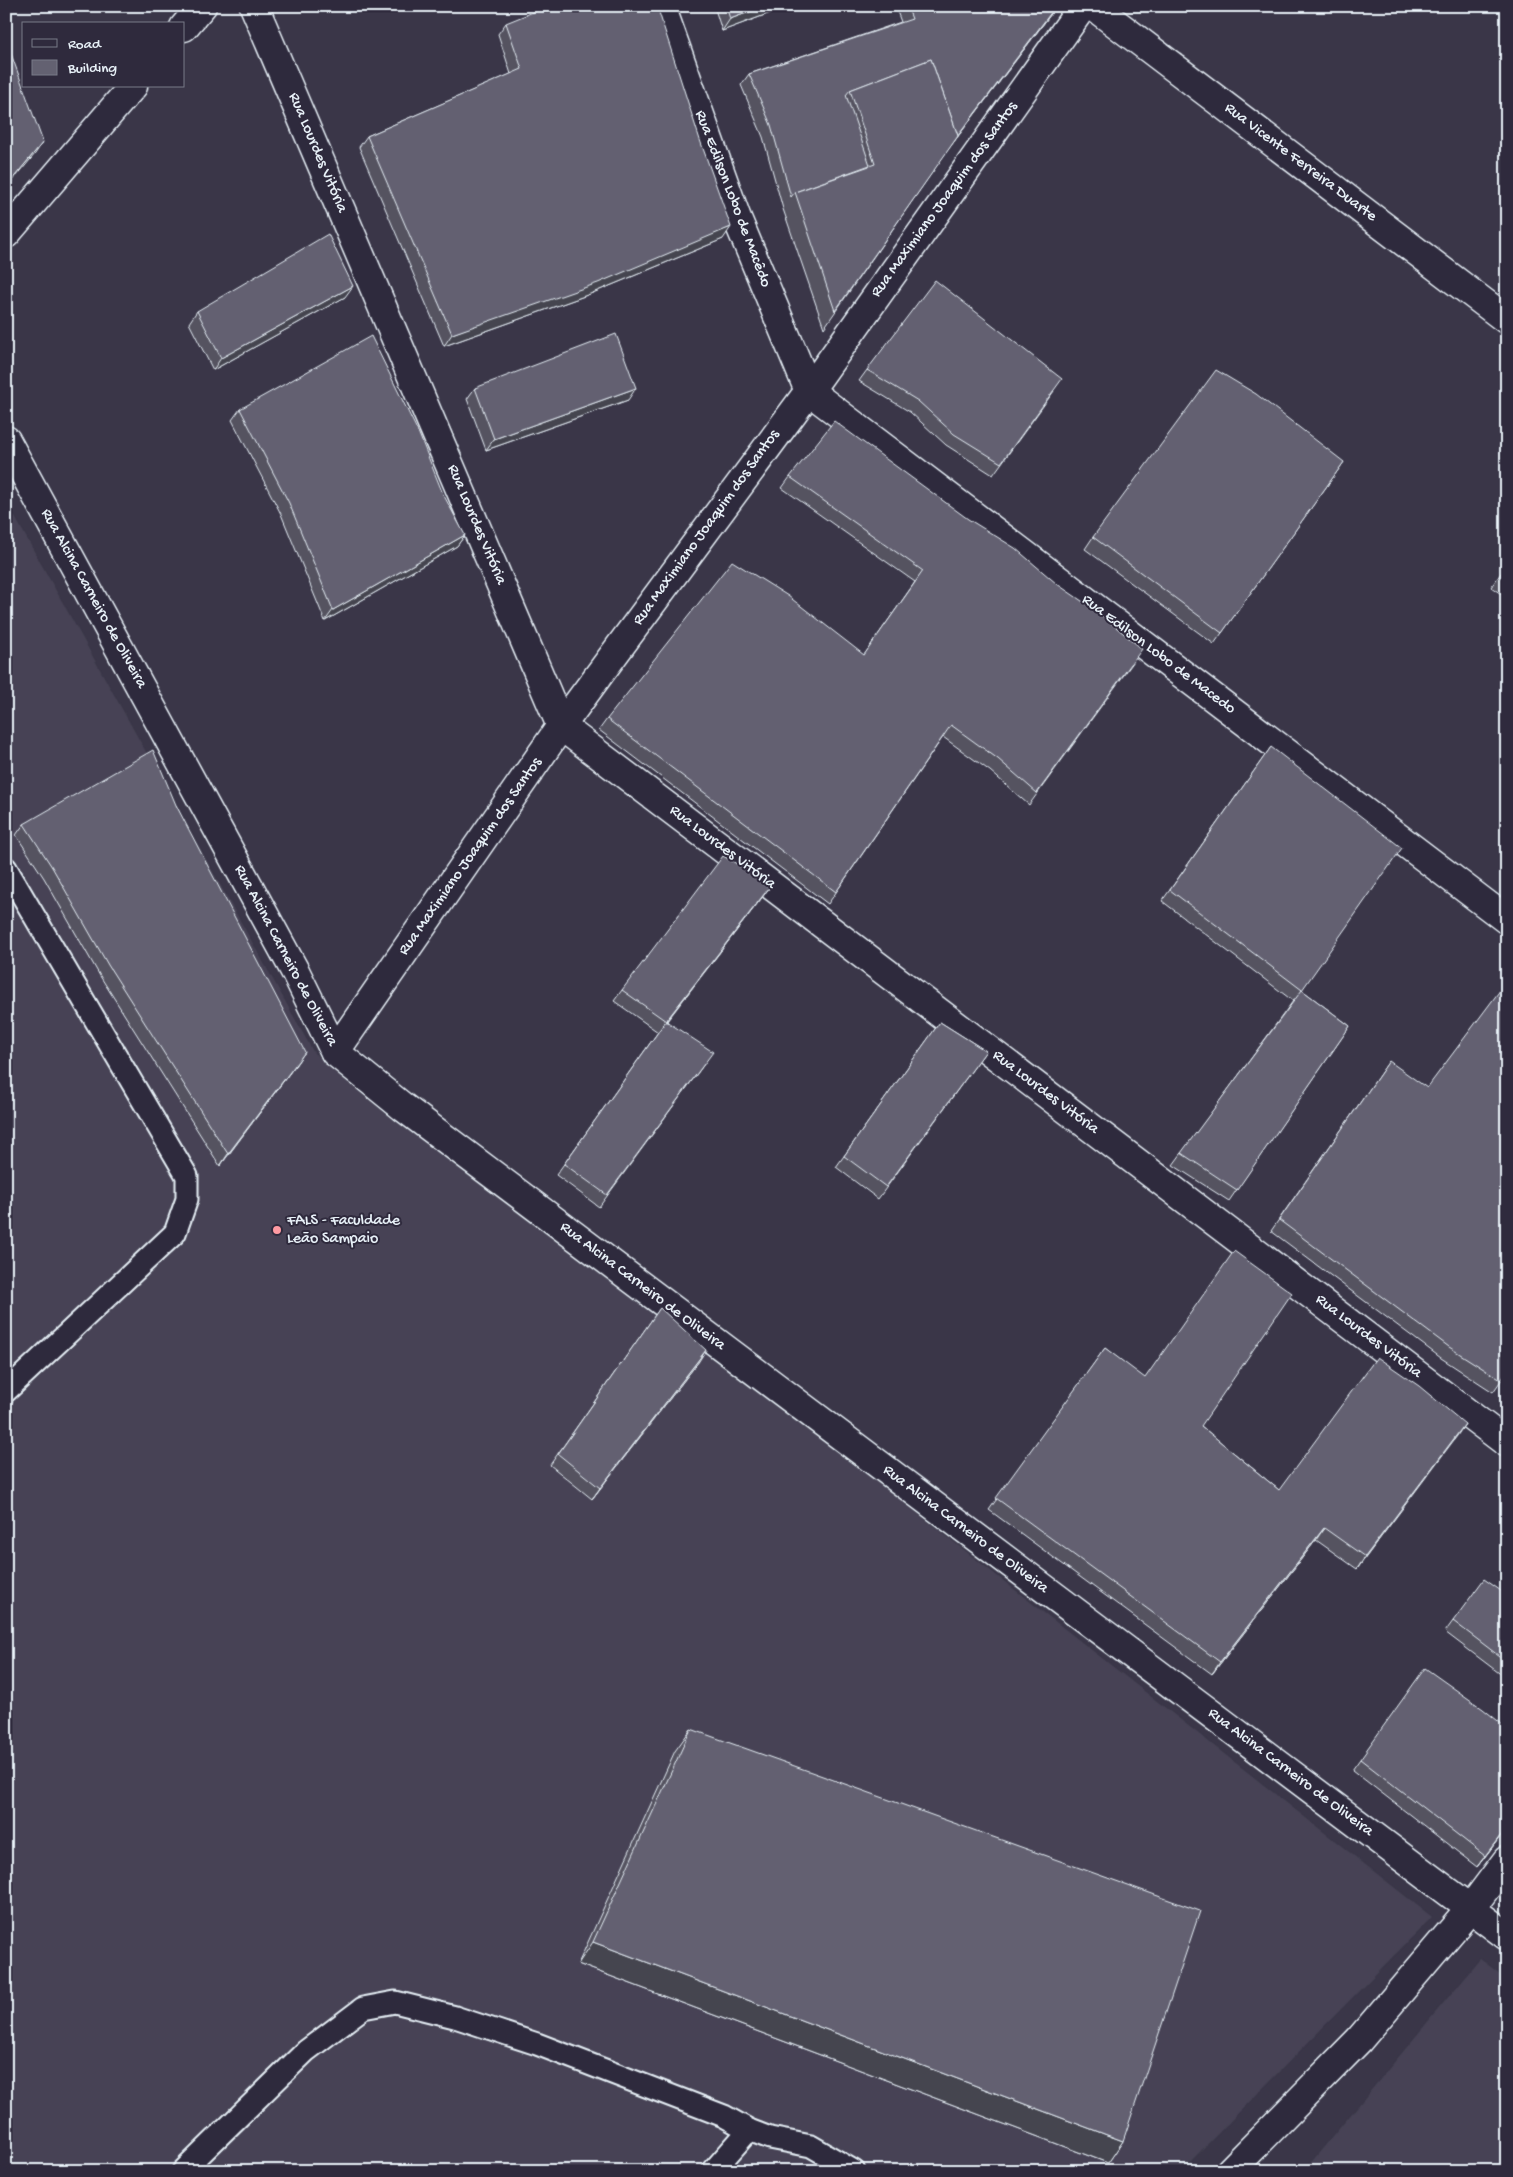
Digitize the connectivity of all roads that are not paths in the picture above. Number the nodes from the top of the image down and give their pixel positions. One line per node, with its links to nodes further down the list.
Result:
1 (202, 6): 6 (street)
2 (254, 6): 12 (street, Rua Lourdes Vitória)
3 (661, 6): 10 (street, Rua Edilson Lobo de Macêdo)
4 (1083, 6): 10 (street, Rua Maximiano Joaquim dos Santos)
5 (1093, 6): 9 (street, Rua Vicente Ferreira Duarte)
6 (185, 26)
7 (131, 88): 8 (street)
8 (6, 234)
9 (1507, 320)
10 (809, 391): 12 (street, Rua Maximiano Joaquim dos Santos); 14 (street, Rua Edilson Lobo de Macedo)
11 (6, 440): 15 (street, Rua Alcina Carneiro de Oliveira)
12 (561, 726): 15 (street, Rua Maximiano Joaquim dos Santos); 17 (street, Rua Lourdes Vitória)
13 (6, 868): 16 (lane)
14 (1507, 920)
15 (335, 1052): 19 (street, Rua Alcina Carneiro de Oliveira)
16 (6, 1391)
17 (1507, 1443)
18 (1507, 1860): 19 (street)
19 (1471, 1908): 20 (street, Rua Alcina Carneiro de Oliveira); 25 (street)
20 (1507, 1936)
21 (749, 2130): 22 (lane); 23 (lane); 24 (lane)
22 (184, 2171)
23 (713, 2171)
24 (854, 2171)
25 (1230, 2171)

